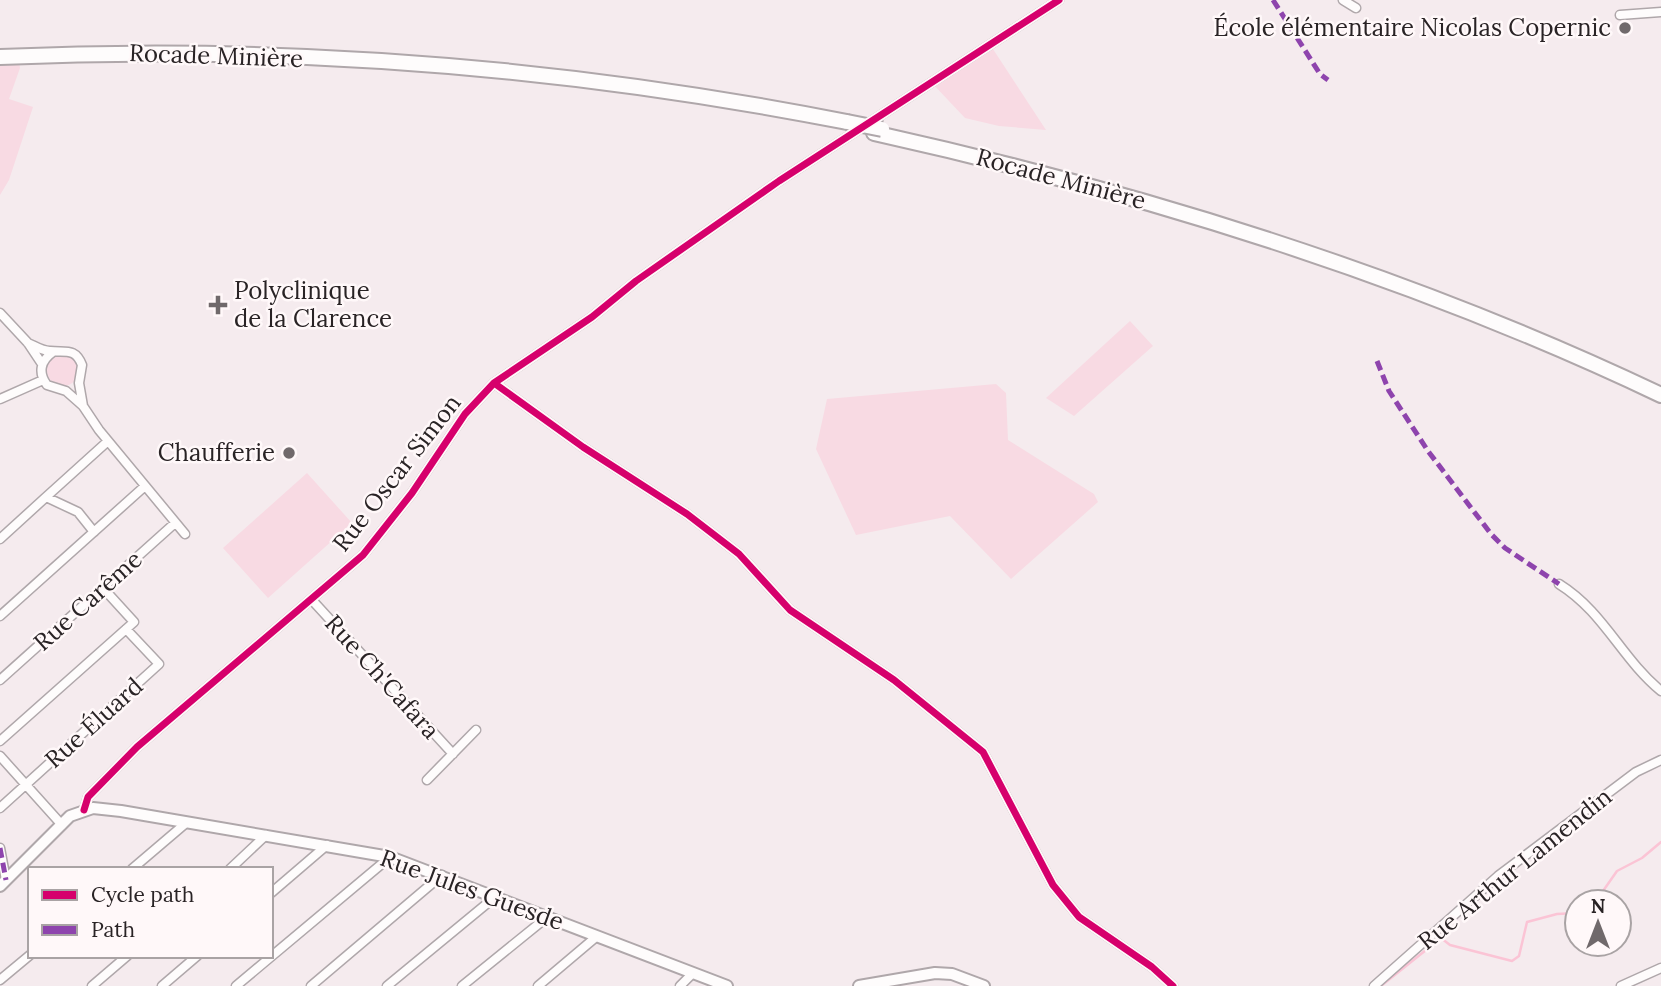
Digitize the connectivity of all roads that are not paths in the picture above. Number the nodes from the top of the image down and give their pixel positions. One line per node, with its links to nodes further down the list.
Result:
1 (1059, 0): 14 (street, Rue Oscar Simon)
2 (1343, 0): 3 (street)
3 (1356, 8)
4 (1661, 12): 5 (street)
5 (1620, 16)
6 (0, 57): 7 (highway, Rocade Minière)
7 (878, 131): 15 (highway, Rocade Minière); 17 (highway, Rocade Minière)
8 (0, 313): 9 (street)
9 (28, 343): 10 (street); 11 (street)
10 (53, 352): 11 (street); 13 (street)
11 (42, 364): 12 (street)
12 (43, 380): 16 (street); 18 (street)
13 (79, 383): 16 (street); 19 (street)
14 (494, 383): 29 (street, Rue Oscar Simon); 76 (street)
15 (1661, 387)
16 (65, 391): 19 (street)
17 (1661, 395)
18 (0, 399)
19 (83, 406): 20 (street)
20 (108, 441): 21 (street); 22 (street)
21 (145, 486): 23 (street); 24 (street)
22 (46, 497): 24 (street); 26 (street)
23 (176, 523): 25 (street); 28 (street, Rue Carême)
24 (94, 532): 30 (street)
25 (185, 534)
26 (0, 539)
27 (1559, 584): 33 (street)
28 (103, 588): 31 (street); 32 (street, Rue Carême)
29 (312, 600): 36 (street, Rue Ch'Cafara); 42 (street, Rue Oscar Simon)
30 (0, 616)
31 (126, 629): 35 (street); 40 (street, Rue Éluard)
32 (0, 680)
33 (1661, 691)
34 (476, 730): 36 (street, Rue Ch'Cafara)
35 (0, 741)
36 (453, 754): 39 (street, Rue Ch'Cafara)
37 (0, 756): 40 (street)
38 (1661, 760): 77 (street, Rue Arthur Lamendin)
39 (427, 780)
40 (26, 785): 41 (street); 44 (street)
41 (0, 808)
42 (84, 810): 43 (main road, Rue Jules Guesde); 44 (main road)
43 (186, 822): 45 (main road, Rue Jules Guesde); 49 (street)
44 (62, 825): 52 (main road)
45 (266, 835): 46 (main road, Rue Jules Guesde); 50 (street)
46 (327, 845): 48 (main road, Rue Jules Guesde); 53 (street)
47 (0, 848): 52 (street)
48 (390, 857): 51 (main road, Rue Jules Guesde); 57 (street)
49 (134, 867)
50 (232, 867)
51 (442, 875): 54 (main road, Rue Jules Guesde); 68 (street)
52 (3, 883)
53 (273, 891)
54 (495, 897): 55 (main road, Rue Jules Guesde); 69 (street)
55 (546, 918): 56 (main road, Rue Jules Guesde); 70 (street)
56 (596, 937): 63 (main road, Rue Jules Guesde); 71 (street)
57 (273, 955)
58 (28, 957): 64 (street)
59 (125, 958): 65 (street)
60 (195, 958): 66 (street)
61 (269, 958): 67 (street)
62 (1661, 968): 78 (street)
63 (692, 974): 72 (street); 73 (main road, Rue Jules Guesde)
64 (0, 979)
65 (92, 986)
66 (162, 986)
67 (236, 986)
68 (311, 986)
69 (387, 986)
70 (462, 986)
71 (538, 986)
72 (680, 986)
73 (727, 986)
74 (859, 986): 75 (main road)
75 (984, 986)
76 (1172, 986)
77 (1374, 986)
78 (1621, 986)

